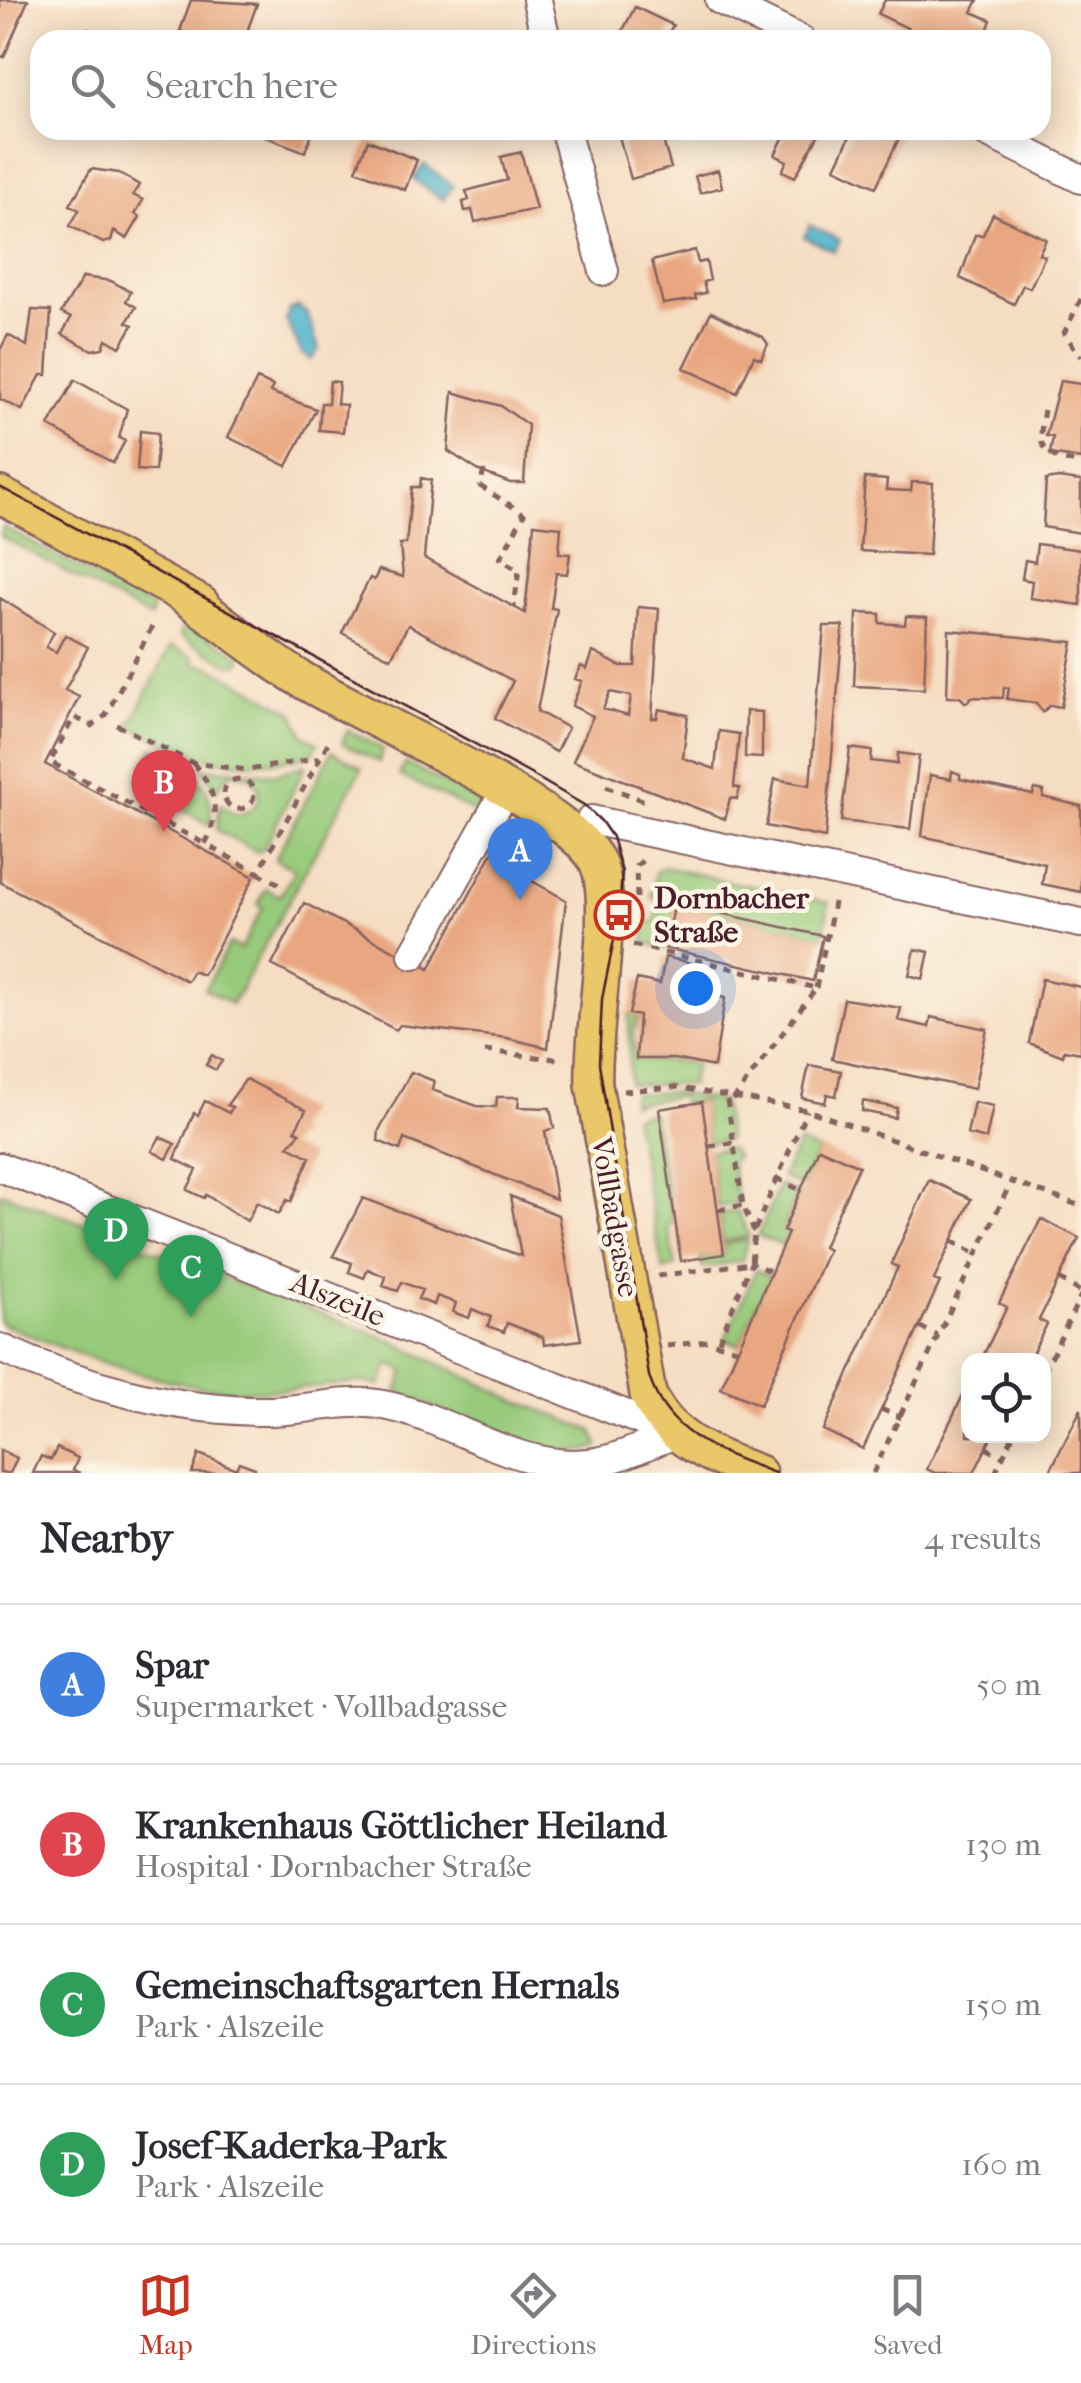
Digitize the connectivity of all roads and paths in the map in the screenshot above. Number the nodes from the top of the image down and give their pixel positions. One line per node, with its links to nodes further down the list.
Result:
1 (537, 0): 3 (street)
2 (720, 0): 4 (street)
3 (544, 30)
4 (780, 30)
5 (568, 140): 8 (street)
6 (1002, 140): 7 (street)
7 (1081, 179)
8 (604, 271)
9 (1081, 298): 10 (path)
10 (1081, 357)
11 (1044, 410): 12 (path)
12 (1081, 464)
13 (484, 470): 17 (path)
14 (0, 496): 15 (street); 16 (main road)
15 (0, 509)
16 (182, 594): 24 (main road); 28 (main road)
17 (514, 607)
18 (152, 627): 29 (path)
19 (117, 725): 22 (path)
20 (329, 741): 21 (path)
21 (320, 758): 22 (path); 33 (path)
22 (193, 763): 26 (path)
23 (606, 786): 27 (path)
24 (505, 791): 37 (street); 39 (main road, Vollbadgasse)
25 (224, 796): 25 (path); 26 (path)
26 (215, 798): 29 (path)
27 (651, 804)
28 (592, 820): 32 (street); 39 (main road, Vollbadgasse)
29 (206, 844): 33 (path)
30 (644, 859): 31 (path)
31 (636, 866)
32 (840, 870): 35 (street); 38 (path)
33 (258, 873): 34 (path)
34 (282, 885)
35 (1081, 923)
36 (620, 942): 38 (path)
37 (414, 954)
38 (816, 988): 43 (path)
39 (597, 991): 42 (main road, Vollbadgasse)
40 (485, 1051): 41 (path)
41 (564, 1060)
42 (594, 1085): 43 (path); 60 (main road, Vollbadgasse)
43 (730, 1100): 44 (path); 45 (path)
44 (807, 1110): 48 (path); 49 (path)
45 (734, 1142): 46 (path); 51 (path)
46 (709, 1146)
47 (0, 1167): 71 (street, Alszeile)
48 (776, 1178): 50 (path); 54 (path)
49 (1011, 1182): 52 (path); 56 (path)
50 (800, 1190)
51 (743, 1205): 53 (path); 54 (path)
52 (1081, 1206)
53 (718, 1210)
54 (754, 1232): 57 (path)
55 (952, 1241): 56 (path)
56 (978, 1254): 63 (path)
57 (752, 1263): 58 (path); 60 (path); 65 (path)
58 (772, 1272)
59 (1059, 1279): 61 (path)
60 (626, 1280): 71 (main road, Vollbadgasse)
61 (1081, 1293): 68 (path)
62 (920, 1327): 63 (path)
63 (938, 1336): 70 (path)
64 (707, 1340): 65 (path)
65 (719, 1342): 67 (path)
66 (0, 1348): 71 (street)
67 (738, 1349)
68 (1051, 1357)
69 (881, 1409): 70 (path)
70 (900, 1418): 76 (path)
71 (675, 1434): 75 (main road, Alszeile)
72 (1009, 1443): 74 (path)
73 (986, 1448): 74 (path)
74 (1002, 1456): 77 (path)
75 (758, 1473)
76 (874, 1473)
77 (995, 1473)

